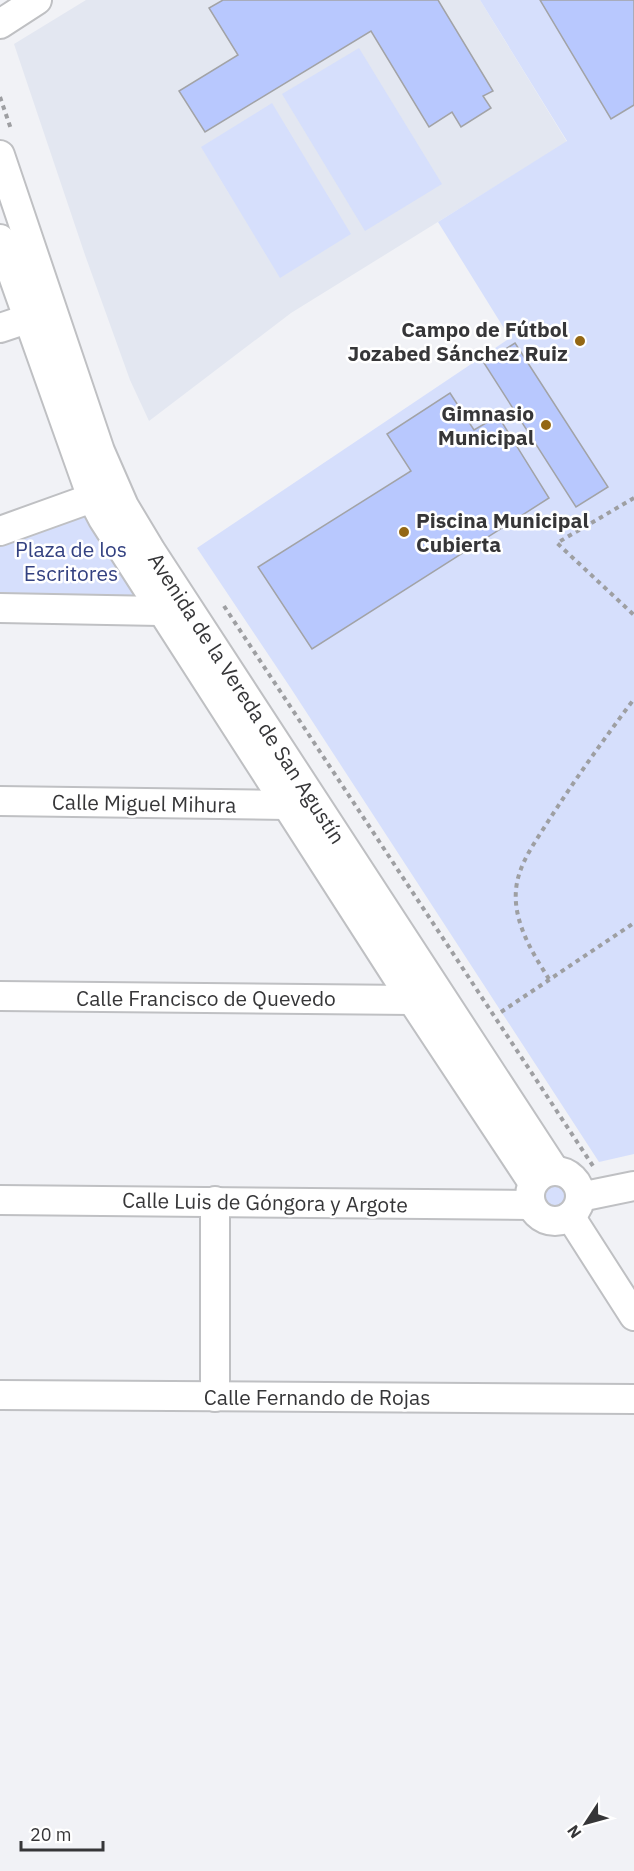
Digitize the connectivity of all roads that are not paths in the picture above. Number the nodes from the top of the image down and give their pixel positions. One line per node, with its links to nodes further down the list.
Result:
1 (37, 0): 2 (street)
2 (0, 24)
3 (6, 142): 15 (street, Avenida de la Vereda de San Agustín)
4 (0, 239): 5 (street, Avenida de la Vereda de San Agustín)
5 (27, 319): 6 (street); 7 (street, Avenida de la Vereda de San Agustín)
6 (0, 328)
7 (92, 498): 8 (street); 10 (street, Avenida de la Vereda de San Agustín)
8 (0, 531)
9 (0, 608): 10 (street)
10 (160, 611): 12 (street, Avenida de la Vereda de San Agustín)
11 (0, 801): 12 (street, Calle Miguel Mihura)
12 (287, 805): 14 (street, Avenida de la Vereda de San Agustín)
13 (0, 996): 14 (street, Calle Francisco de Quevedo)
14 (412, 1000): 15 (street, Avenida de la Vereda de San Agustín)
15 (540, 1186): 18 (street, Calle Luis de Góngora y Argote); 19 (street); 19 (street)
16 (622, 1189): 19 (street)
17 (0, 1200): 18 (street, Calle Luis de Góngora y Argote)
18 (215, 1202): 22 (street)
19 (575, 1207): 20 (street)
20 (634, 1316)
21 (0, 1395): 22 (street, Calle Fernando de Rojas)
22 (215, 1397): 23 (street, Calle Fernando de Rojas)
23 (634, 1399)

